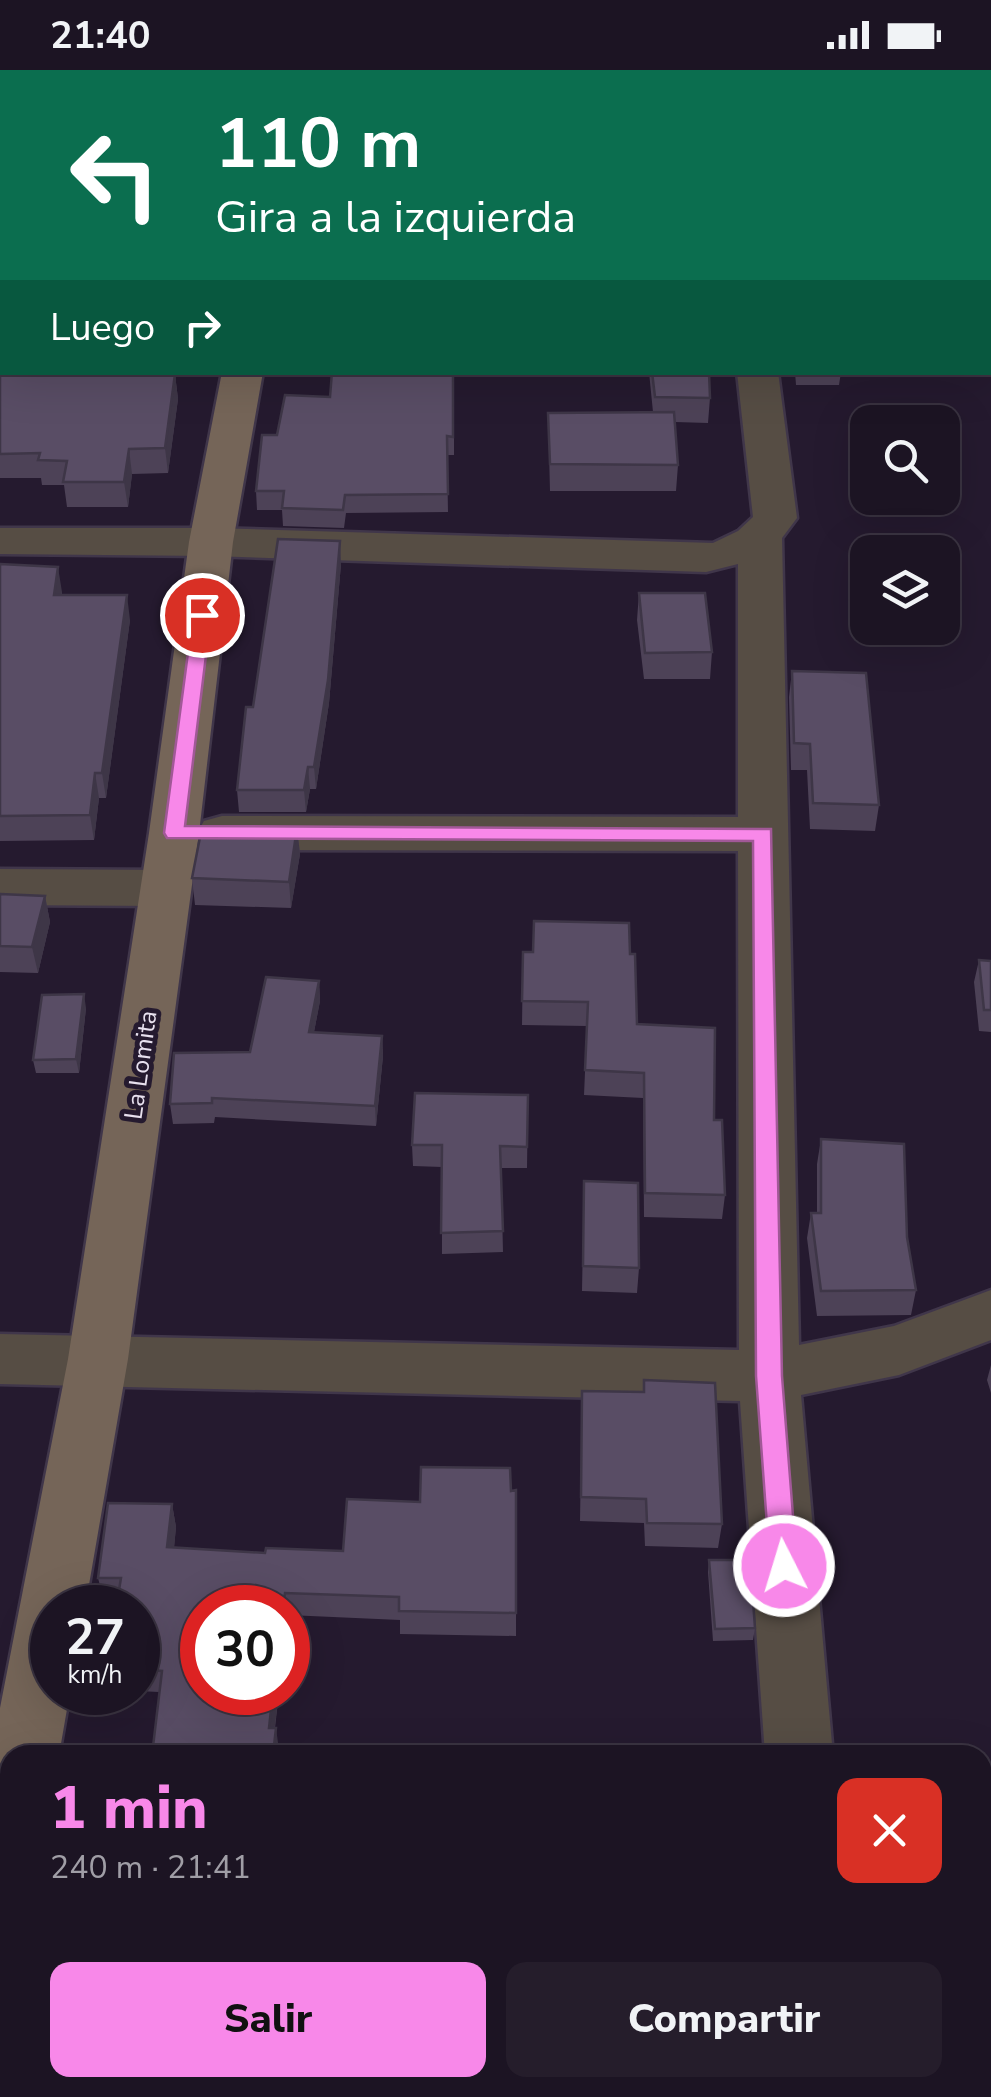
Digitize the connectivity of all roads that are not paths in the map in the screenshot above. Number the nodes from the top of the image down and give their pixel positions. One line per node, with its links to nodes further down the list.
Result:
1 (242, 375): 5 (street, La Lomita)
2 (757, 375): 3 (street)
3 (760, 538): 5 (street); 7 (street)
4 (0, 541): 5 (street)
5 (212, 542): 6 (street, La Lomita)
6 (174, 833): 7 (street); 9 (street, La Lomita)
7 (764, 834): 13 (street)
8 (0, 887): 9 (street)
9 (165, 888): 11 (street, La Lomita)
10 (991, 1314): 13 (street)
11 (98, 1358): 12 (street); 13 (street); 14 (street, La Lomita)
12 (0, 1359)
13 (769, 1376): 15 (street)
14 (27, 1745)
15 (798, 1745)

